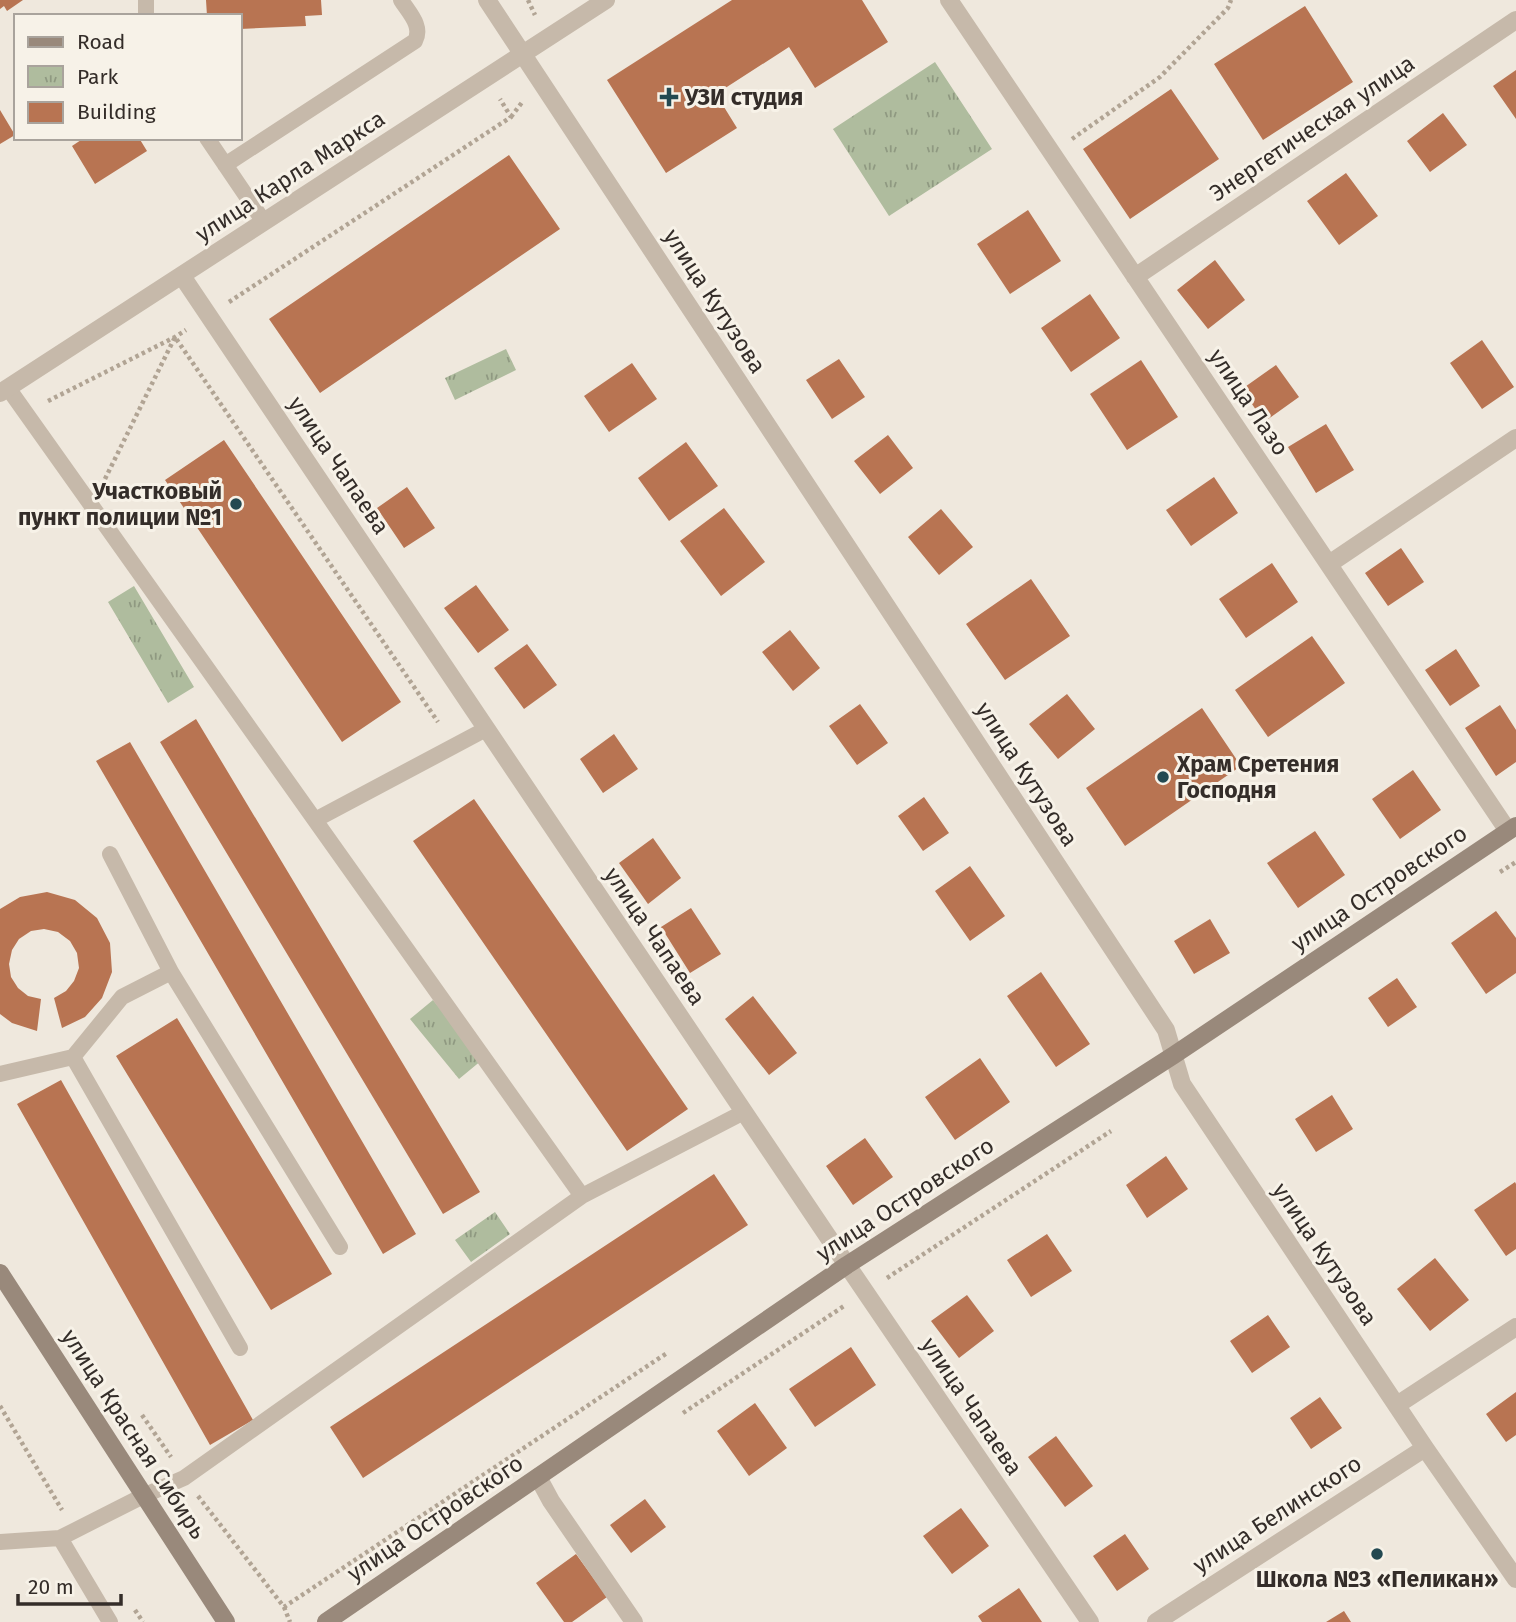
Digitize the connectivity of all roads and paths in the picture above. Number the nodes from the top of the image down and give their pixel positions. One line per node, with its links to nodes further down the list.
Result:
1 (401, 0): 11 (lane)
2 (487, 0): 7 (street, улица Кутузова)
3 (606, 0): 7 (street, улица Карла Маркса)
4 (948, 0): 10 (street, улица Лазо)
5 (1231, 0): 10 (path)
6 (1516, 20): 14 (street, Энергетическая улица)
7 (524, 54): 8 (street, улица Карла Маркса); 30 (street, улица Кутузова)
8 (487, 78): 12 (street, улица Карла Маркса); 15 (path)
9 (208, 140): 11 (lane)
10 (1052, 153): 14 (street, улица Лазо)
11 (225, 165): 12 (lane)
12 (264, 222): 13 (street, улица Карла Маркса)
13 (182, 275): 15 (street, улица Чапаева); 17 (street, улица Карла Маркса)
14 (1135, 277): 21 (street, улица Лазо)
15 (208, 315): 16 (path); 23 (street, улица Чапаева)
16 (175, 337): 18 (path); 20 (path); 22 (path)
17 (4, 391): 18 (lane)
18 (26, 412): 20 (lane)
19 (1516, 438): 21 (street)
20 (92, 505): 24 (lane)
21 (1329, 564): 25 (street, улица Лазо)
22 (438, 722)
23 (486, 729): 24 (lane); 33 (street, улица Чапаева)
24 (315, 820): 35 (lane)
25 (1512, 828): 30 (street, улица Островского)
26 (110, 855): 29 (lane)
27 (1516, 862): 28 (path)
28 (1493, 877)
29 (171, 972): 31 (lane); 36 (lane)
30 (1174, 1055): 37 (street, улица Островского); 42 (street, улица Кутузова)
31 (73, 1057): 32 (lane); 41 (lane)
32 (0, 1074)
33 (744, 1112): 35 (lane); 37 (street, улица Чапаева)
34 (1114, 1128): 39 (path)
35 (582, 1196): 46 (lane)
36 (340, 1247)
37 (847, 1265): 39 (street, улица Чапаева); 45 (street, улица Островского)
38 (0, 1273): 46 (street, улица Красная Сибирь)
39 (865, 1292): 43 (path); 56 (street, улица Чапаева)
40 (1516, 1327): 42 (street)
41 (240, 1348)
42 (1397, 1405): 44 (street, улица Кутузова)
43 (679, 1416)
44 (1425, 1448): 49 (street, улица Кутузова); 57 (street, улица Белинского)
45 (538, 1477): 54 (street, улица Островского); 55 (street)
46 (143, 1496): 47 (lane); 52 (street, улица Красная Сибирь)
47 (60, 1538): 48 (lane); 51 (lane)
48 (0, 1542)
49 (1516, 1579)
50 (284, 1607): 53 (path)
51 (110, 1622)
52 (226, 1622)
53 (289, 1622)
54 (326, 1622)
55 (634, 1622)
56 (1090, 1622)
57 (1156, 1622)

